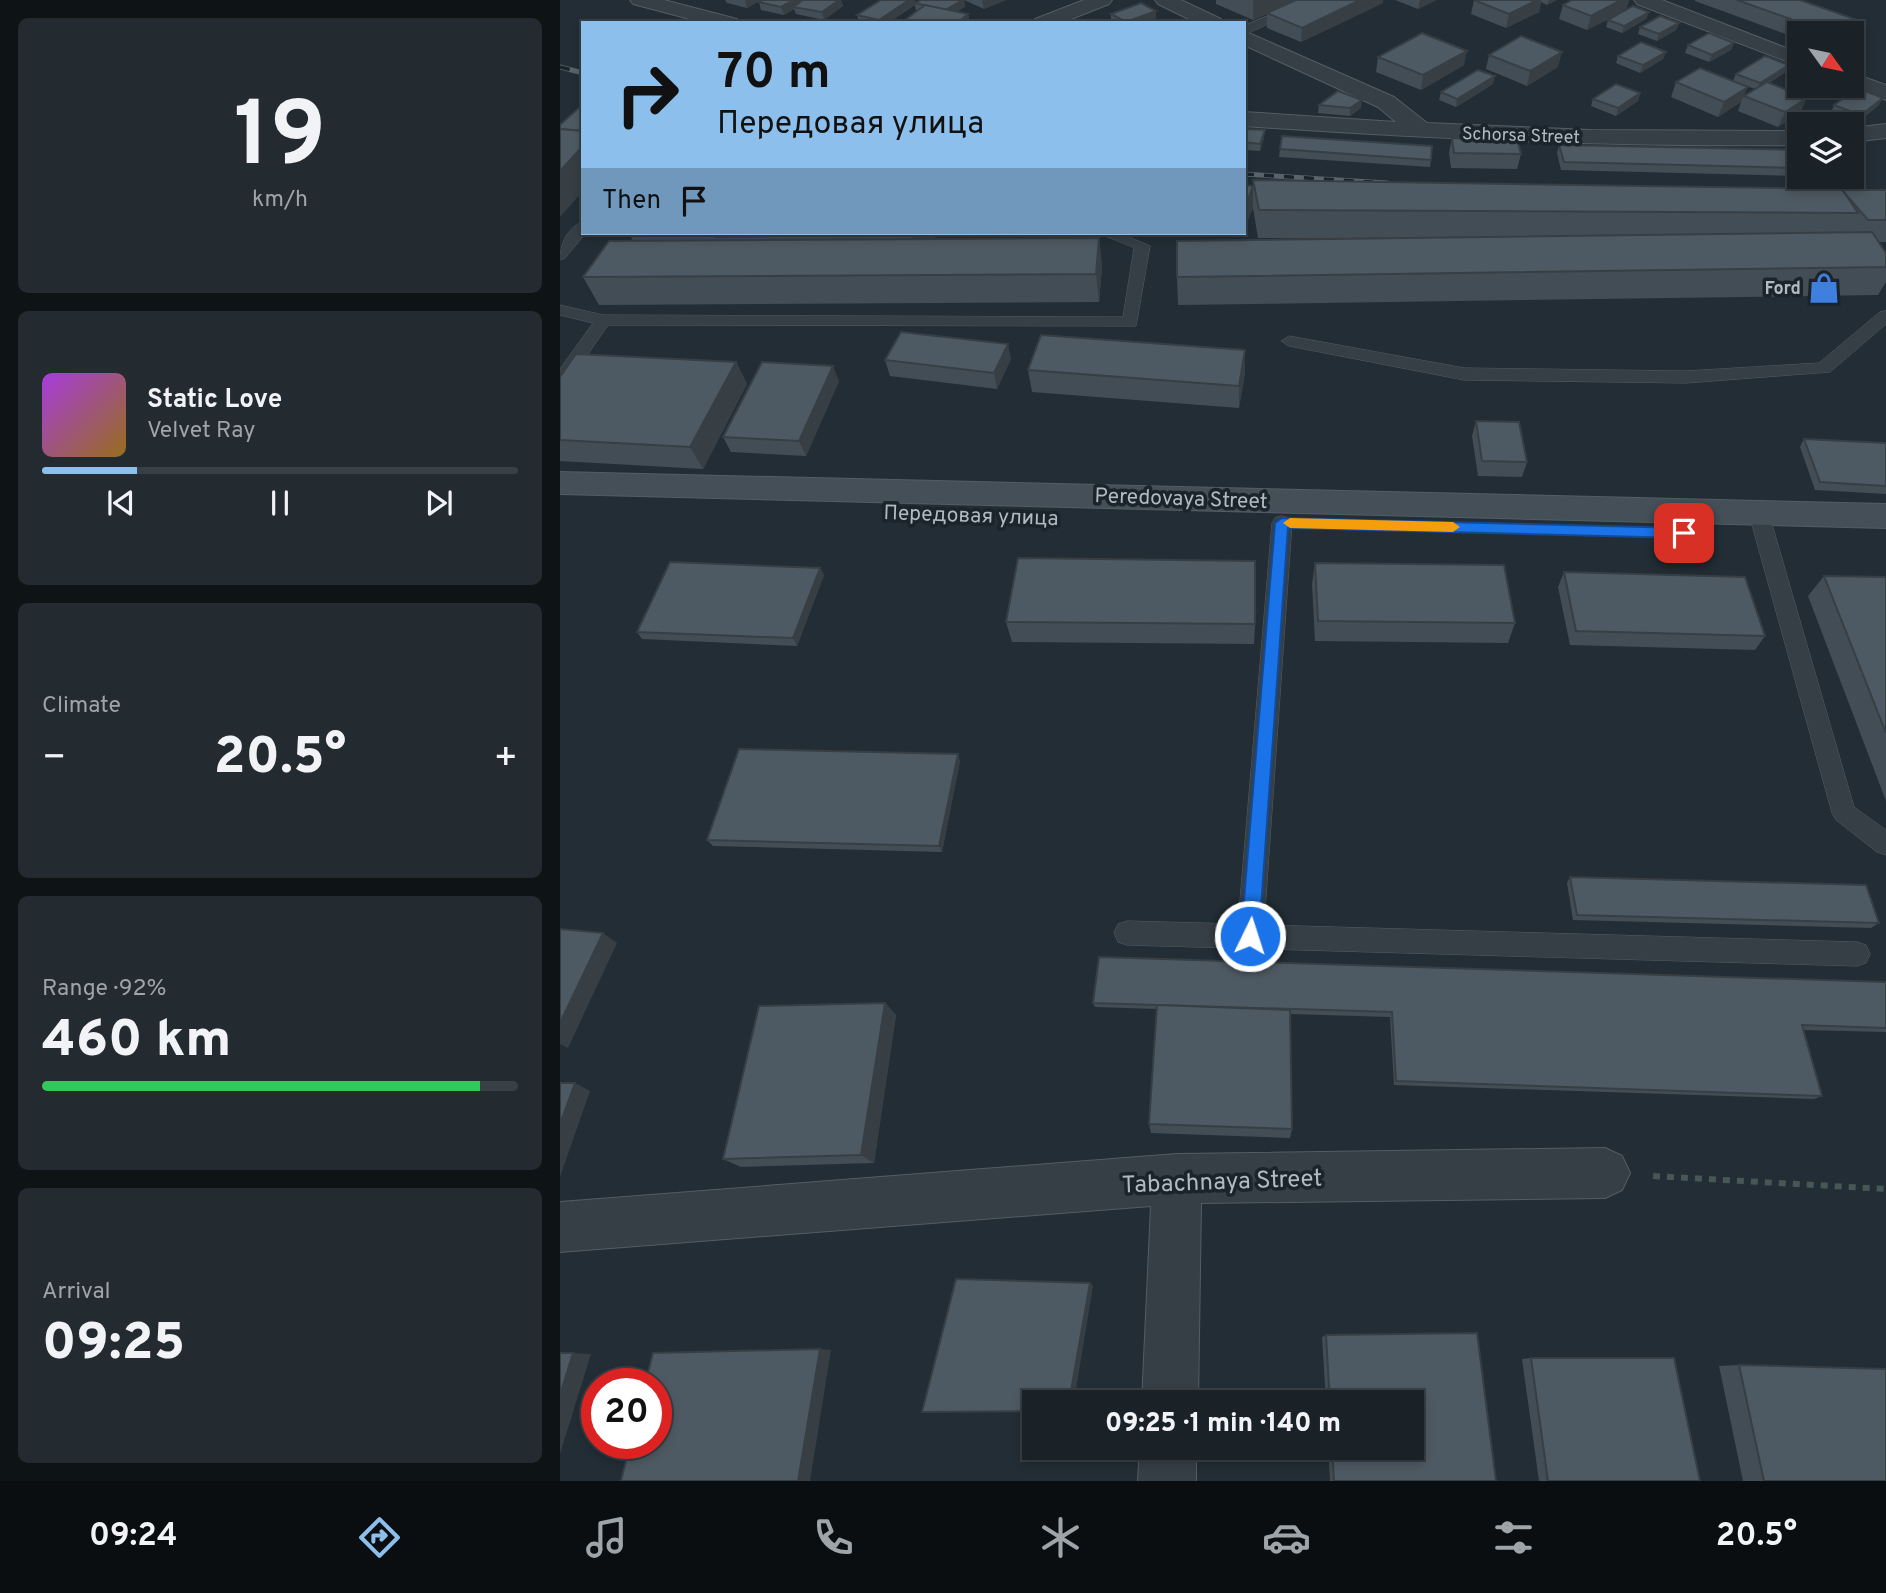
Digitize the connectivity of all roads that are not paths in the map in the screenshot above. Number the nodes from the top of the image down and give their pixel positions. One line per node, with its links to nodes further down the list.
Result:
1 (640, 0): 6 (street)
2 (1102, 0): 7 (street)
3 (1165, 0): 8 (street)
4 (1315, 0): 9 (lane)
5 (1644, 0): 11 (street)
6 (722, 21)
7 (1047, 21)
8 (1210, 21)
9 (1246, 30)
10 (1246, 38): 16 (street)
11 (1787, 55)
12 (1864, 85): 13 (street)
13 (1886, 93)
14 (1246, 119): 16 (street, Schorsa Street)
15 (1886, 131): 17 (street)
16 (1423, 132): 18 (street, Schorsa Street)
17 (1864, 134)
18 (1787, 138)
19 (581, 229): 21 (lane)
20 (1112, 235): 24 (lane)
21 (560, 255)
22 (560, 310): 24 (lane)
23 (1886, 316): 25 (lane)
24 (603, 320): 26 (lane)
25 (1289, 341)
26 (560, 382)
27 (560, 483): 31 (main road, Peredovaya Street)
28 (560, 504): 30 (main road, Передовая улица)
29 (1886, 516): 31 (main road, Peredovaya Street)
30 (1282, 523): 31 (main road, Передовая улица); 35 (lane)
31 (1762, 525): 32 (main road, Передовая улица); 33 (lane)
32 (1886, 536)
33 (1886, 844)
34 (1127, 933): 35 (lane)
35 (1250, 936): 36 (lane)
36 (1857, 954)
37 (1605, 1173): 38 (street, Tabachnaya Street)
38 (1177, 1179): 39 (street, Tabachnaya Street); 40 (street)
39 (560, 1227)
40 (1170, 1390)
41 (1168, 1460): 42 (street)
42 (1167, 1481)

